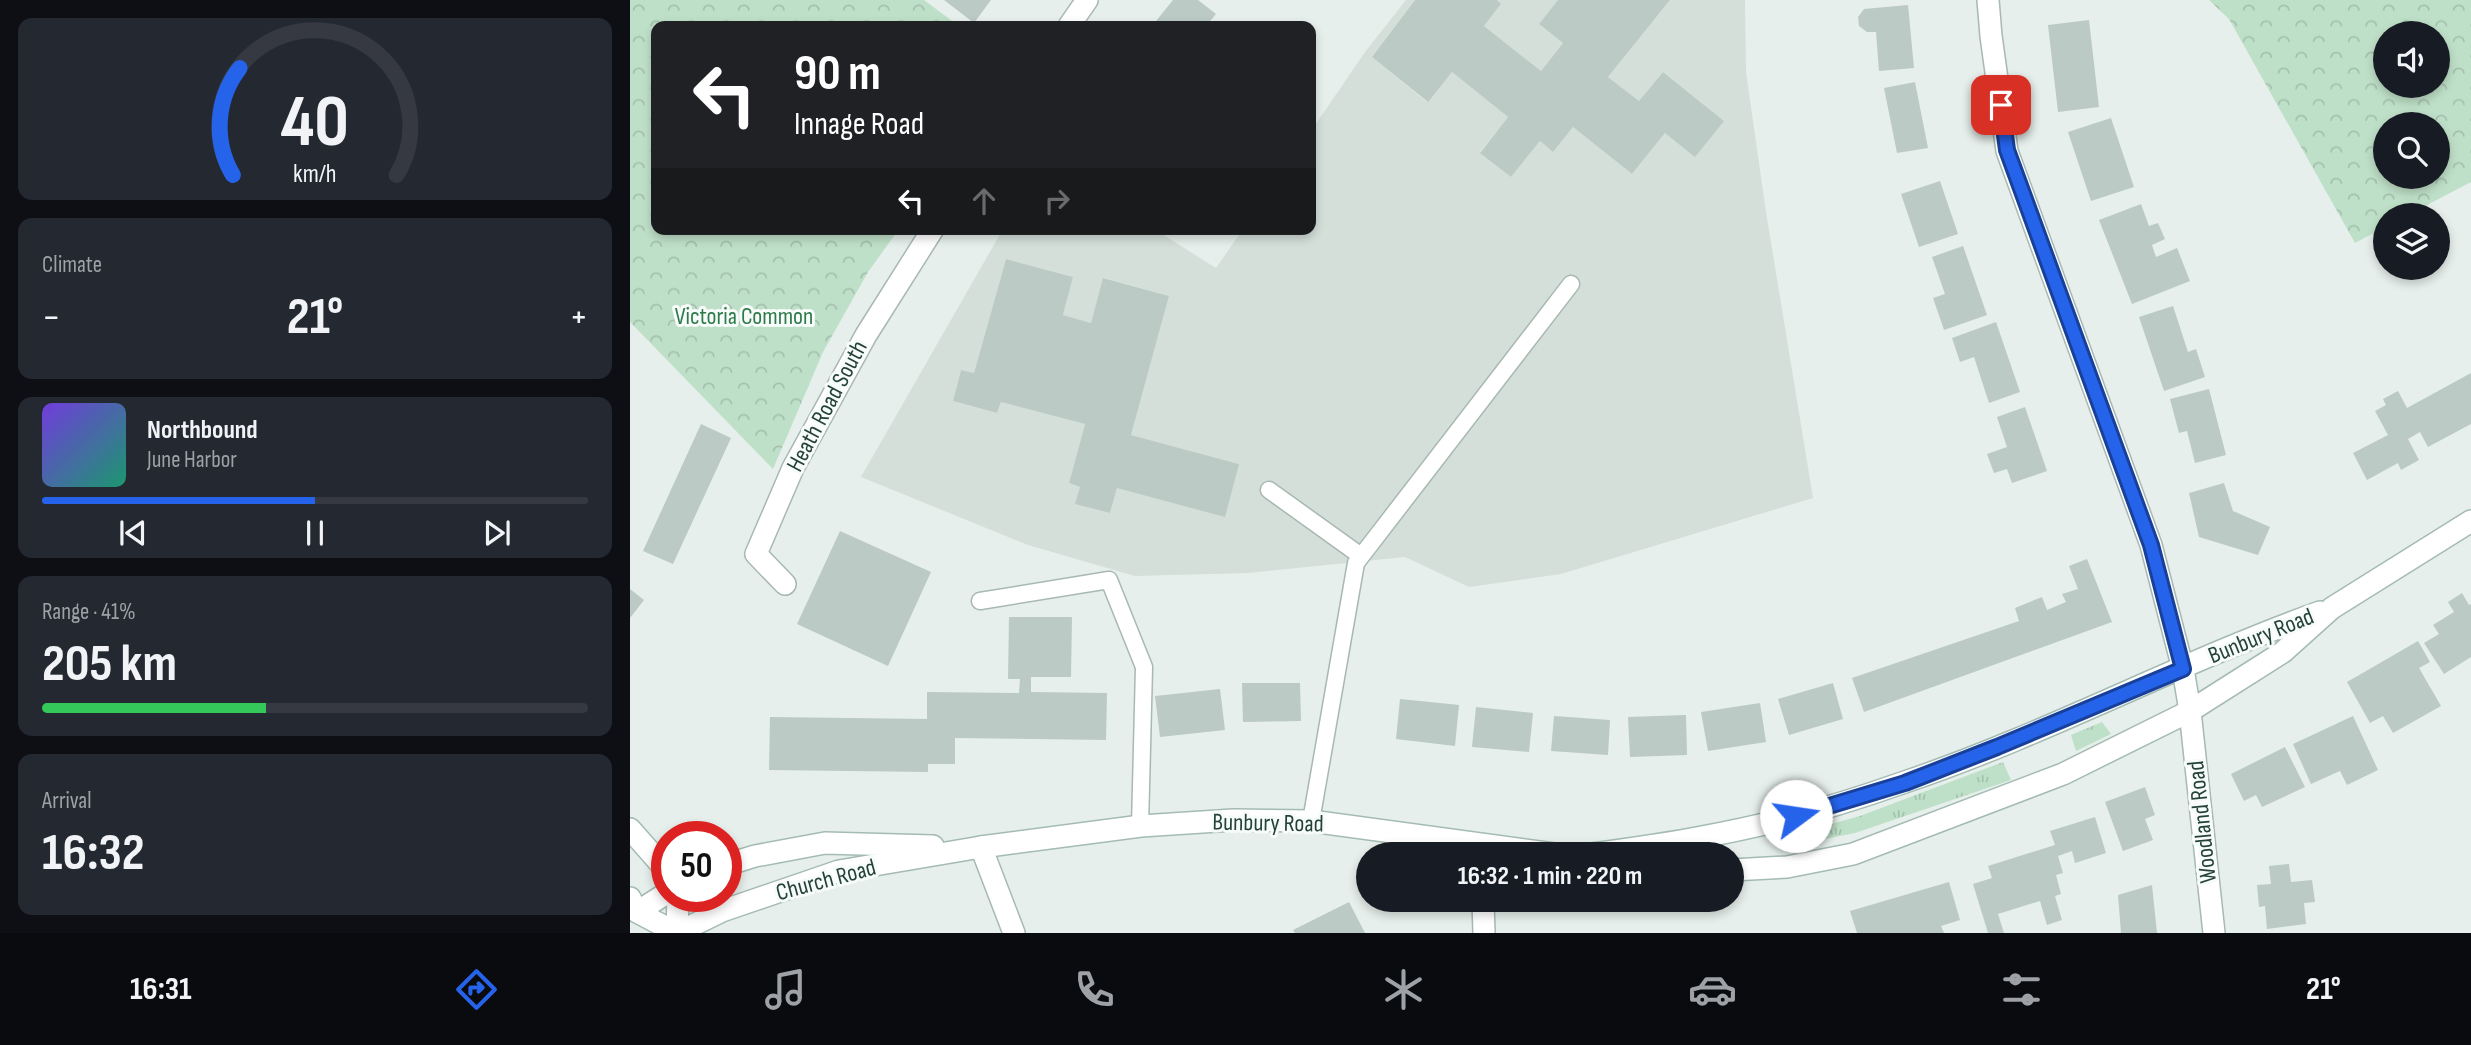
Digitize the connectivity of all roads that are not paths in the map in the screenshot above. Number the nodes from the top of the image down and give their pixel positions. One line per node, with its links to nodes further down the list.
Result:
1 (1087, 0): 3 (main road)
2 (1988, 0): 12 (main road, Woodland Road)
3 (1072, 21)
4 (929, 235): 9 (main road, Heath Road South)
5 (1571, 284): 8 (lane)
6 (1269, 490): 8 (lane)
7 (2471, 521): 11 (main road, Bunbury Road)
8 (1362, 556): 14 (lane)
9 (785, 584)
10 (980, 601): 15 (lane)
11 (2332, 608): 12 (main road, Bunbury Road); 13 (main road, Bunbury Road)
12 (2183, 669): 13 (main road, Woodland Road); 18 (main road, Bunbury Road)
13 (2189, 711): 22 (main road, Bunbury Road); 30 (main road, Woodland Road)
14 (1311, 821): 15 (main road, Bunbury Road); 17 (main road, Bunbury Road)
15 (1140, 827): 19 (main road, Bunbury Road)
16 (630, 829): 20 (main road)
17 (1449, 842)
18 (1670, 842)
19 (981, 847): 21 (main road, Church Road); 27 (main road, Church Road); 28 (main road)
20 (651, 853)
21 (742, 860)
22 (1744, 869)
23 (651, 900): 24 (main road)
24 (632, 910): 27 (main road)
25 (678, 912): 27 (main road)
26 (1483, 912): 29 (main road)
27 (677, 933)
28 (1014, 933)
29 (1484, 933)
30 (2214, 933)

